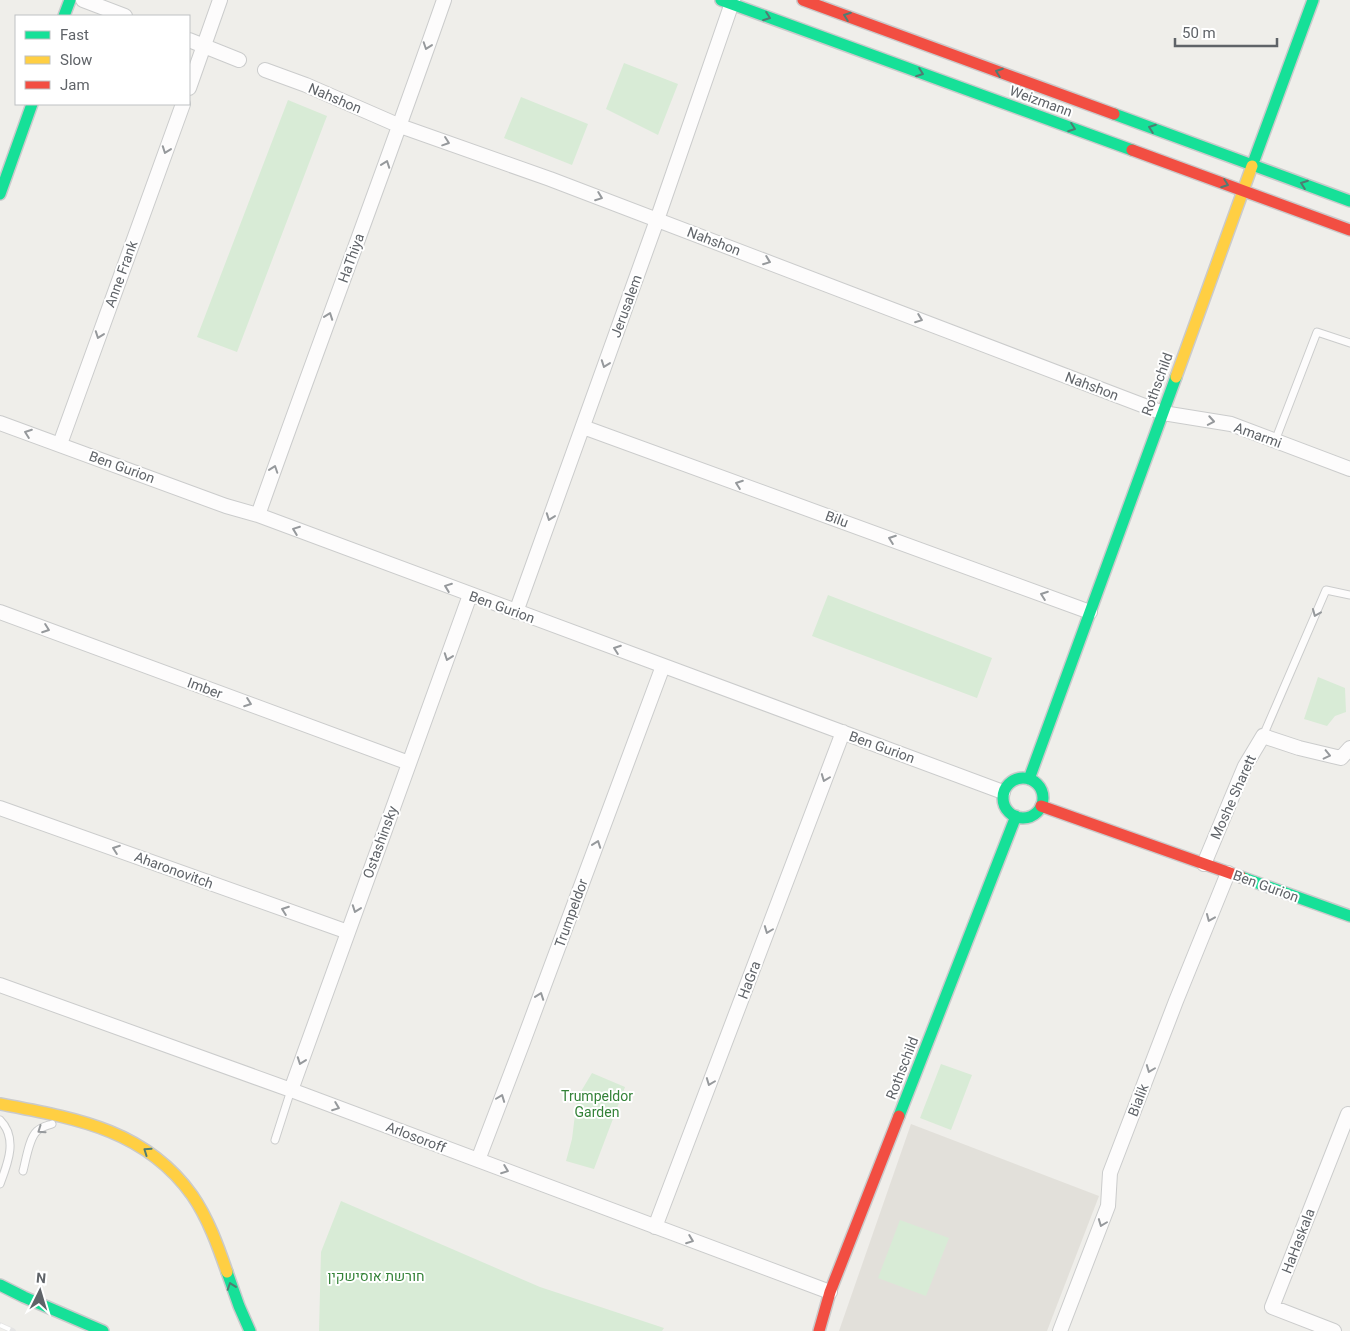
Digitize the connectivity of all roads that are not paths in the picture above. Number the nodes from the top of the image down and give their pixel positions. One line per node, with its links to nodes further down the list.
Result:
1 (70, 0): 8 (main road)
2 (83, 0): 9 (street)
3 (220, 0): 11 (street)
4 (444, 0): 17 (street, HaThiya, one-way to 17)
5 (802, 0): 18 (main road, Weizmann, one-way to 5)
6 (1313, 0): 18 (main road, Rothschild)
7 (729, 1): 19 (main road, Weizmann, one-way to 19); 22 (street, Jerusalem)
8 (64, 15)
9 (122, 15)
10 (190, 40): 11 (street)
11 (204, 46): 12 (street); 14 (street)
12 (240, 60)
13 (265, 70): 17 (street, Nahshon)
14 (190, 85)
15 (32, 105): 20 (main road)
16 (183, 105): 29 (street, Anne Frank, one-way to 29)
17 (400, 126): 22 (street, Nahshon, one-way to 22); 31 (street, HaThiya, one-way to 17)
18 (1253, 165): 19 (main road, Rothschild); 21 (main road, Weizmann, one-way to 18)
19 (1244, 191): 23 (main road, Weizmann); 25 (main road, Rothschild)
20 (0, 194)
21 (1350, 201)
22 (657, 220): 25 (street, Nahshon, one-way to 25); 27 (street, Jerusalem, one-way to 27)
23 (1350, 230)
24 (1350, 344): 28 (lane)
25 (1163, 412): 28 (street, Amarmi, one-way to 28); 36 (main road, Rothschild)
26 (0, 422): 29 (street, Ben Gurion, one-way to 26)
27 (582, 427): 35 (street, Jerusalem, one-way to 35); 36 (street, Bilu, one-way to 27)
28 (1275, 441): 30 (street, Amarmi)
29 (60, 444): 31 (street, Ben Gurion)
30 (1350, 469)
31 (258, 515): 32 (street, Ben Gurion, one-way to 31)
32 (470, 595): 35 (street, Ben Gurion); 41 (street, Ostashinsky, one-way to 41)
33 (1350, 595): 39 (lane, one-way to 39)
34 (0, 612): 41 (street, Imber, one-way to 41)
35 (516, 612): 37 (street, Ben Gurion, one-way to 35)
36 (1090, 612): 42 (main road, Rothschild)
37 (663, 666): 38 (street, Ben Gurion); 58 (street, Trumpeldor, one-way to 37)
38 (843, 732): 43 (street, Ben Gurion); 61 (street, HaGra, one-way to 61)
39 (1263, 736): 40 (street, one-way to 40); 47 (street, Moshe Sharett)
40 (1350, 748)
41 (410, 763): 50 (street, Ostashinsky, one-way to 50)
42 (1030, 779): 43 (main road); 44 (main road)
43 (1003, 792): 46 (main road)
44 (1041, 806): 46 (main road); 47 (main road, Ben Gurion)
45 (0, 808): 50 (street, Aharonovitch, one-way to 45)
46 (1016, 816): 63 (main road, Rothschild)
47 (1204, 864): 48 (main road, Ben Gurion)
48 (1228, 873): 49 (main road, Ben Gurion); 67 (street, Bialik, one-way to 67)
49 (1350, 916)
50 (348, 932): 52 (street, Ostashinsky, one-way to 52)
51 (0, 985): 52 (street, Arlosoroff)
52 (290, 1090): 57 (lane); 58 (street, Arlosoroff, one-way to 58)
53 (0, 1104): 56 (main road)
54 (1348, 1114): 68 (street, HaHaskala)
55 (0, 1120): 60 (lane)
56 (85, 1122): 59 (lane, one-way to 59); 65 (main road, one-way to 56)
57 (275, 1140)
58 (478, 1160): 61 (street, Arlosoroff, one-way to 61)
59 (23, 1171)
60 (0, 1184)
61 (655, 1227): 63 (street, Arlosoroff, one-way to 63)
62 (0, 1284): 64 (main road)
63 (830, 1292): 66 (main road, Rothschild)
64 (103, 1331)
65 (250, 1331)
66 (819, 1331)
67 (1060, 1331)
68 (1334, 1331)

